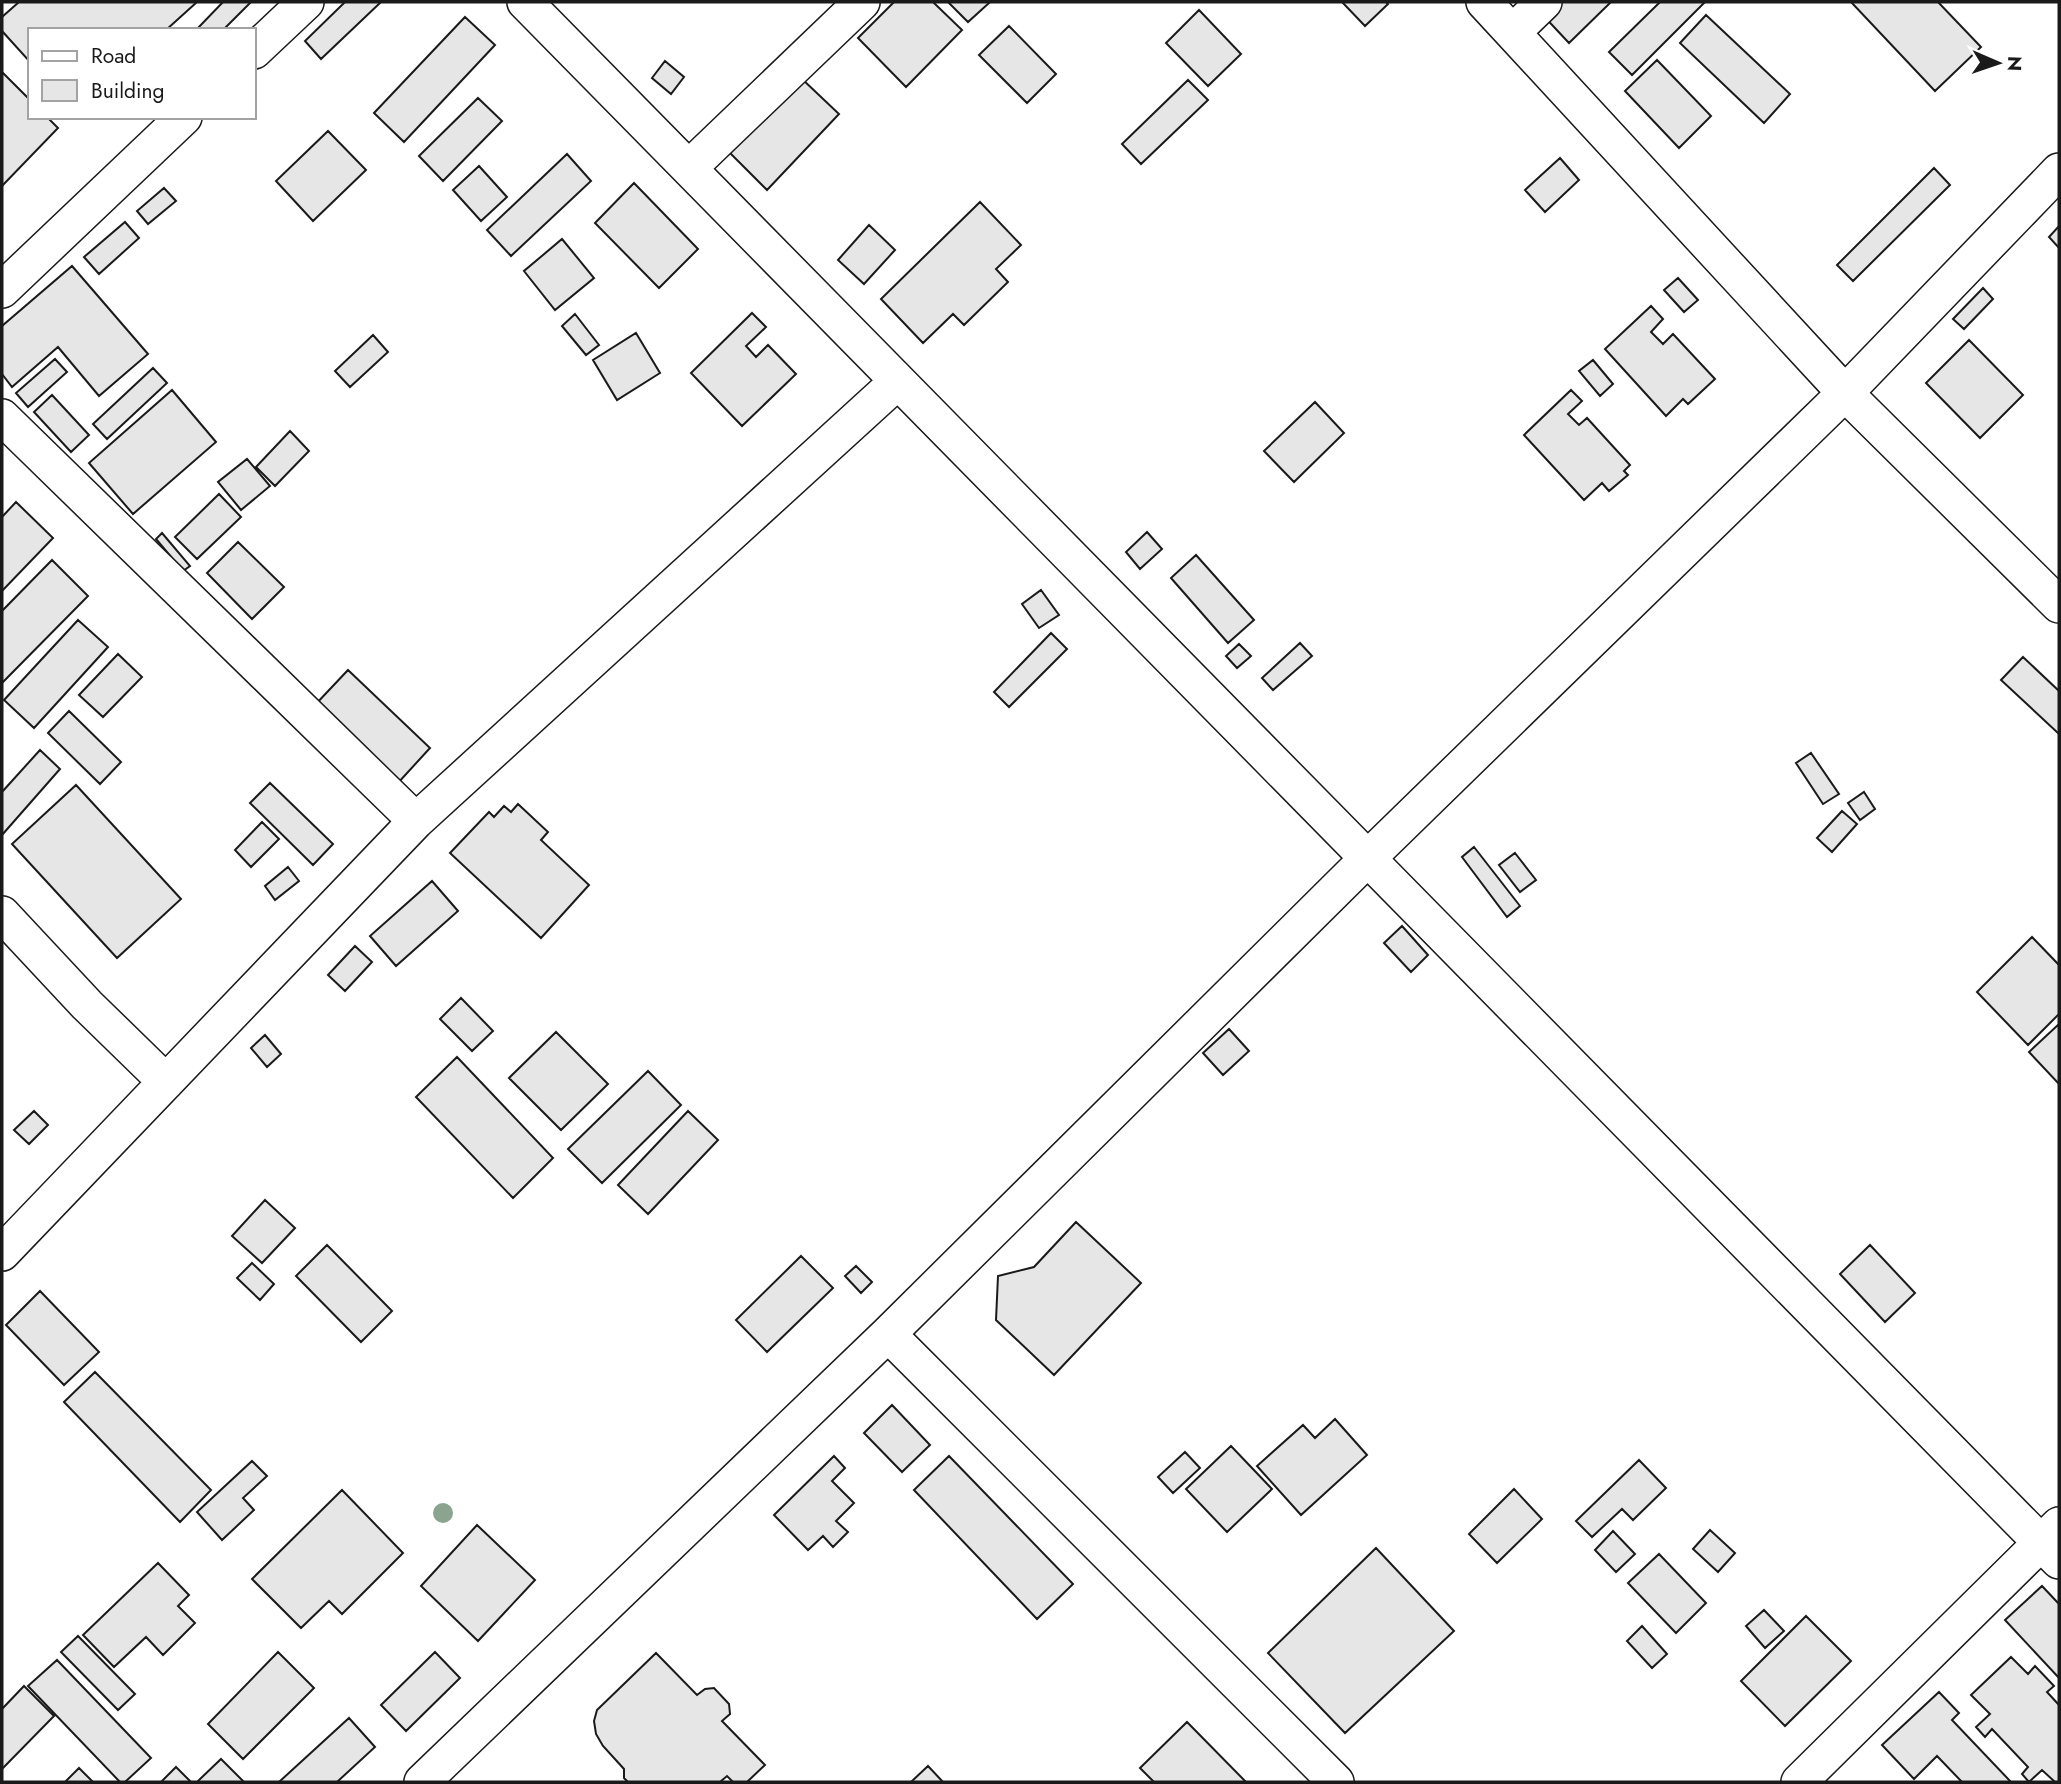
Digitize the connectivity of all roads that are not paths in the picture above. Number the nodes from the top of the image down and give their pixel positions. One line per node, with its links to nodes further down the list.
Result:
1 (306, 2): 7 (street)
2 (525, 2): 9 (street)
3 (862, 2): 9 (street)
4 (1484, 2): 6 (street)
5 (1544, 2): 6 (street)
6 (1513, 32): 13 (street)
7 (256, 49)
8 (182, 119): 11 (street)
9 (689, 168): 12 (street)
10 (2059, 172): 13 (street)
11 (2, 290)
12 (898, 381): 16 (street); 17 (street)
13 (1844, 393): 15 (street); 17 (street)
14 (2, 417): 16 (street)
15 (2059, 605)
16 (416, 821): 19 (street)
17 (1368, 859): 21 (street); 22 (street)
18 (2, 914): 19 (street)
19 (166, 1082): 20 (street)
20 (2, 1253)
21 (888, 1334): 23 (street); 24 (street)
22 (2053, 1543): 25 (street)
23 (422, 1782)
24 (1336, 1782)
25 (1799, 1782)

